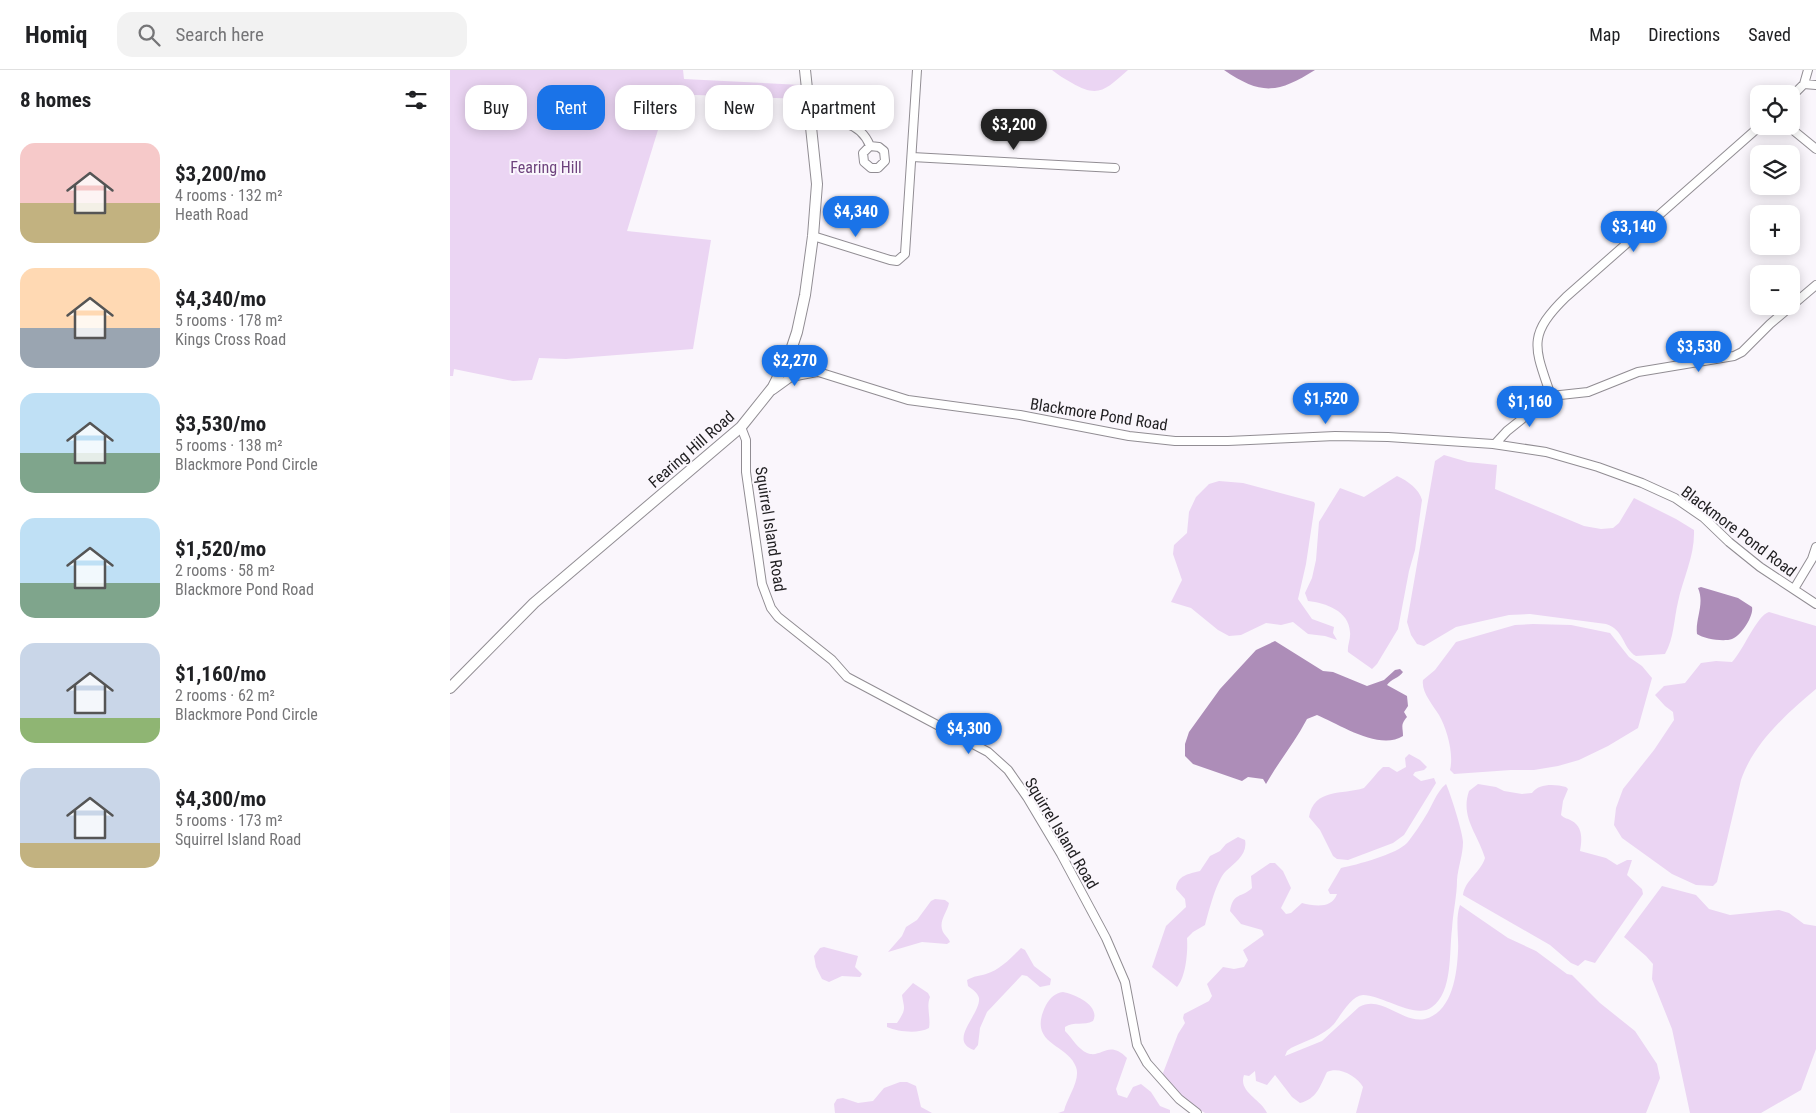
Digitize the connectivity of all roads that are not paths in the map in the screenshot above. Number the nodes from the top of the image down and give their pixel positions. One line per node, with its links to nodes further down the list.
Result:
1 (805, 70): 5 (main road, Fearing Hill Road)
2 (917, 70): 14 (street)
3 (1808, 70): 4 (street)
4 (1804, 84): 6 (street); 7 (street)
5 (806, 85)
6 (1816, 85)
7 (1800, 88)
8 (811, 130): 16 (main road, Fearing Hill Road)
9 (859, 130): 12 (street)
10 (1750, 135): 21 (street)
11 (1799, 135): 13 (street)
12 (870, 146)
13 (1816, 149)
14 (912, 157): 15 (street); 16 (street)
15 (1115, 168)
16 (813, 236): 18 (main road, Fearing Hill Road)
17 (1816, 285): 21 (street)
18 (790, 353): 19 (street, Blackmore Pond Road); 20 (main road, Fearing Hill Road)
19 (817, 372): 20 (street, Blackmore Pond Road); 23 (street, Blackmore Pond Road)
20 (768, 395): 22 (main road, Fearing Hill Road)
21 (1551, 396): 23 (street)
22 (741, 427): 27 (main road, Fearing Hill Road); 28 (street, Squirrel Island Road)
23 (1495, 444): 25 (street, Blackmore Pond Road)
24 (1816, 547): 25 (street)
25 (1794, 589): 26 (street, Blackmore Pond Road)
26 (1816, 604)
27 (450, 688)
28 (1197, 1113)

